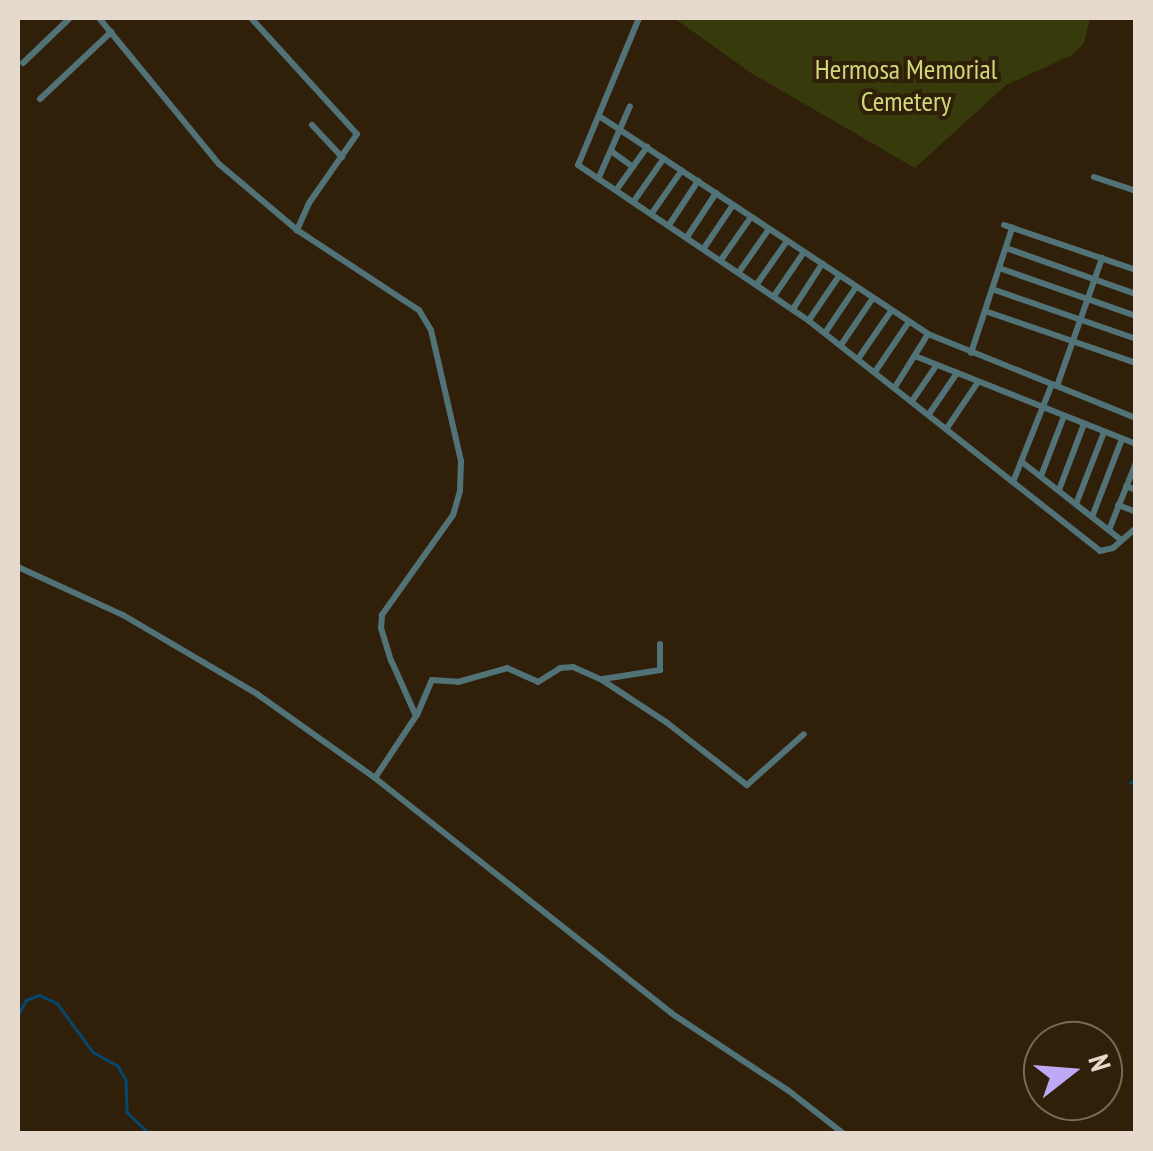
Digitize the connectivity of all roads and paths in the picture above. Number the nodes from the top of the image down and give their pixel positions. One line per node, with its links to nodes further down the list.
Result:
1 (70, 18): 6 (street)
2 (99, 18): 5 (street)
3 (252, 18): 14 (street)
4 (639, 18): 9 (street)
5 (111, 32): 7 (street); 30 (street)
6 (23, 63)
7 (40, 99)
8 (630, 106): 11 (street)
9 (599, 116): 11 (street); 19 (street)
10 (312, 125): 14 (street)
11 (620, 128): 12 (street); 13 (street)
12 (647, 147): 15 (street); 16 (street)
13 (611, 150): 16 (street); 19 (street)
14 (342, 157): 30 (street)
15 (664, 158): 17 (street); 24 (street)
16 (633, 167): 21 (street)
17 (682, 170): 20 (street); 26 (street)
18 (1094, 176): 22 (street)
19 (600, 177): 21 (street)
20 (698, 181): 23 (street); 28 (street)
21 (617, 189): 24 (street)
22 (1136, 191)
23 (716, 193): 25 (street); 31 (street)
24 (634, 201): 26 (street)
25 (733, 206): 27 (street); 33 (street)
26 (652, 213): 28 (street)
27 (750, 217): 29 (street); 37 (street)
28 (669, 224): 31 (street)
29 (769, 229): 32 (street); 41 (street)
30 (297, 230): 100 (street)
31 (687, 236): 33 (street)
32 (786, 241): 35 (street); 44 (street)
33 (704, 248): 37 (street)
34 (1006, 248): 36 (street); 39 (street); 43 (street)
35 (804, 252): 38 (street); 48 (street)
36 (1102, 258): 40 (street); 43 (street)
37 (721, 260): 41 (street)
38 (822, 264): 42 (street); 51 (street)
39 (998, 268): 46 (street); 50 (street)
40 (1136, 270)
41 (740, 272): 44 (street)
42 (839, 276): 45 (street); 56 (street)
43 (1094, 279): 47 (street); 50 (street)
44 (757, 284): 48 (street)
45 (856, 286): 49 (street); 58 (street)
46 (992, 289): 53 (street); 55 (street)
47 (1136, 294)
48 (774, 296): 51 (street)
49 (873, 298): 52 (street); 62 (street)
50 (1088, 299): 54 (street); 55 (street)
51 (792, 309): 56 (street)
52 (891, 311): 57 (street); 65 (street)
53 (985, 311): 61 (street); 63 (street)
54 (1136, 316)
55 (1081, 320): 60 (street); 61 (street)
56 (809, 321): 58 (street)
57 (908, 323): 59 (street); 68 (street)
58 (825, 333): 62 (street)
59 (928, 334): 63 (street); 64 (street)
60 (1136, 339)
61 (1073, 341): 66 (street); 71 (street)
62 (842, 345): 65 (street)
63 (972, 353): 71 (street)
64 (916, 356): 67 (street); 72 (street)
65 (858, 359): 68 (street)
66 (1136, 363)
67 (936, 366): 69 (street); 73 (street)
68 (875, 372): 72 (street)
69 (957, 373): 70 (street); 75 (street)
70 (978, 382): 74 (street); 79 (street)
71 (1055, 385): 74 (street); 77 (street)
72 (895, 387): 73 (street)
73 (912, 401): 75 (street)
74 (1043, 408): 76 (street); 83 (street)
75 (929, 414): 79 (street)
76 (1064, 416): 78 (street); 85 (street)
77 (1136, 418)
78 (1084, 424): 80 (street); 88 (street)
79 (947, 428): 86 (street)
80 (1104, 432): 81 (street); 90 (street)
81 (1122, 439): 82 (street); 93 (street)
82 (1136, 444)
83 (1022, 462): 85 (street); 86 (street)
84 (1135, 466): 87 (street)
85 (1041, 476): 88 (street)
86 (1013, 482): 96 (street)
87 (1126, 486): 89 (street); 91 (street)
88 (1059, 490): 90 (street)
89 (1136, 490)
90 (1076, 504): 93 (street)
91 (1118, 505): 92 (street); 95 (street)
92 (1136, 512)
93 (1092, 517): 95 (street)
94 (1136, 528): 96 (street)
95 (1108, 530): 96 (street)
96 (1121, 540)
97 (18, 567): 102 (street)
98 (660, 644): 99 (street)
99 (602, 680): 100 (street); 101 (street)
100 (416, 716): 102 (street)
101 (804, 734)
102 (375, 778): 103 (street)
103 (844, 1134)

